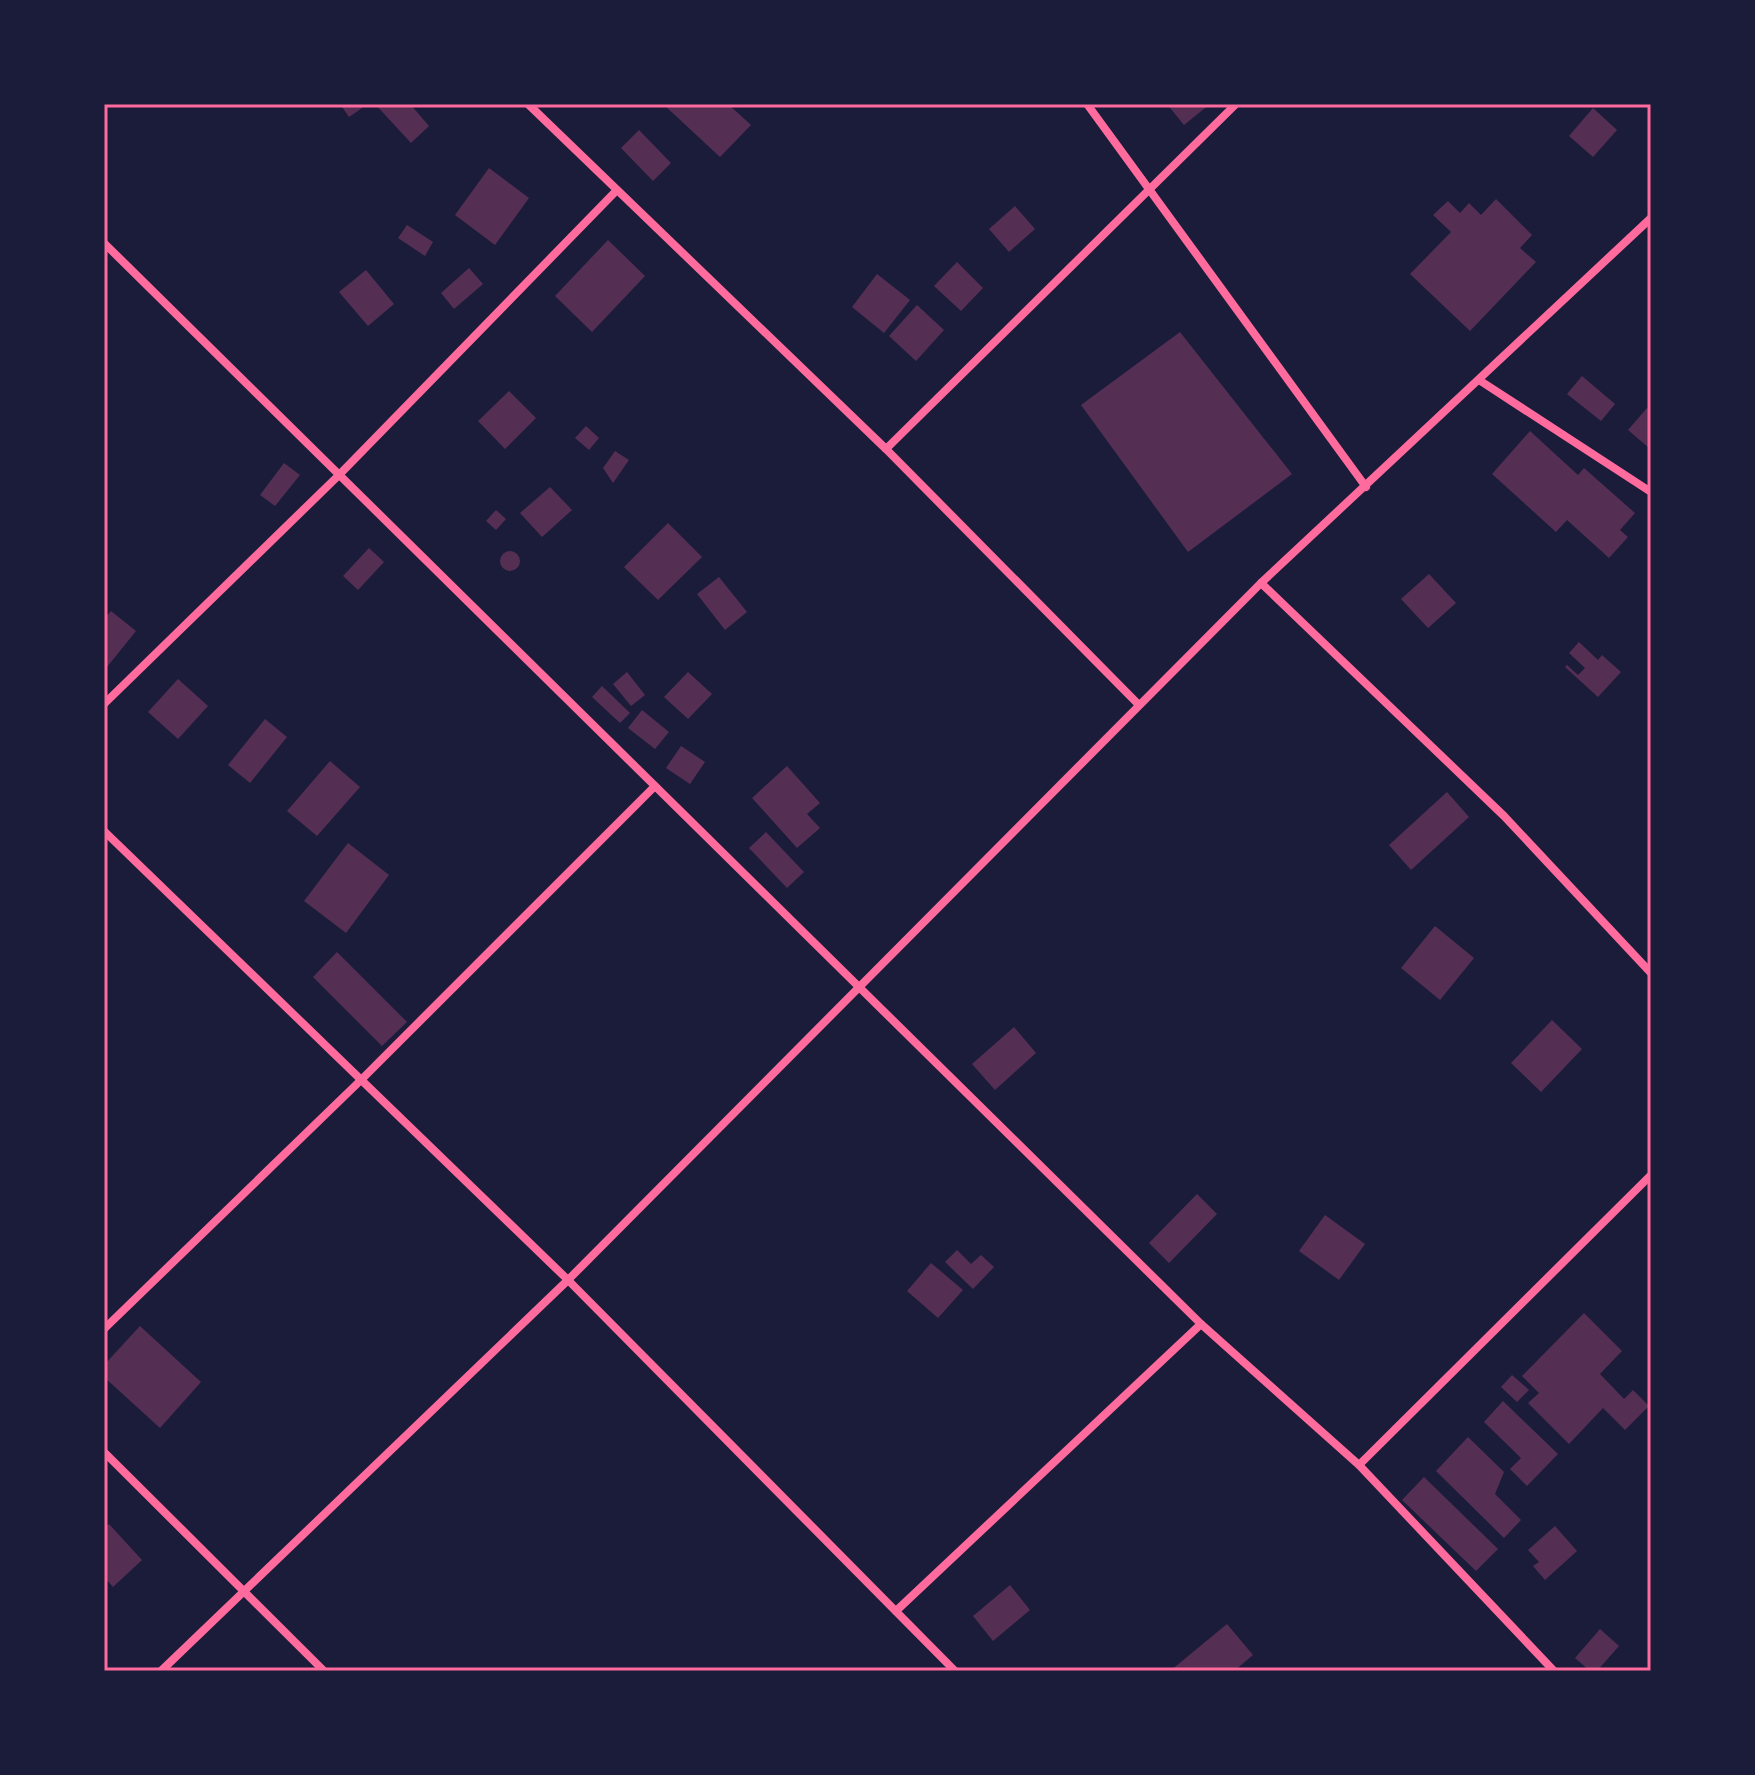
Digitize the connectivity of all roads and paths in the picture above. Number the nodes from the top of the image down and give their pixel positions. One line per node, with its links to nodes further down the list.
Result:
1 (528, 104): 4 (street)
2 (1087, 104): 5 (street)
3 (1236, 104): 5 (street)
4 (617, 190): 9 (street); 10 (street)
5 (1149, 192): 9 (street); 11 (street)
6 (1651, 218): 8 (street)
7 (104, 243): 10 (street)
8 (1479, 380): 11 (street); 12 (street)
9 (886, 449): 15 (street)
10 (339, 475): 14 (street); 16 (street)
11 (1366, 487): 13 (street)
12 (1651, 492)
13 (1261, 583): 15 (street); 18 (street)
14 (104, 704)
15 (1138, 704): 19 (street)
16 (655, 786): 19 (street); 20 (street)
17 (104, 831): 20 (street)
18 (1651, 973)
19 (859, 987): 22 (street); 23 (street)
20 (361, 1080): 22 (street); 24 (street)
21 (1651, 1175): 26 (street)
22 (568, 1280): 27 (street); 28 (street)
23 (1201, 1324): 26 (street); 28 (street)
24 (104, 1329)
25 (104, 1452): 27 (street)
26 (1359, 1465): 32 (street)
27 (244, 1592): 29 (street); 30 (street)
28 (896, 1611): 31 (street)
29 (161, 1671)
30 (324, 1671)
31 (955, 1671)
32 (1554, 1671)

